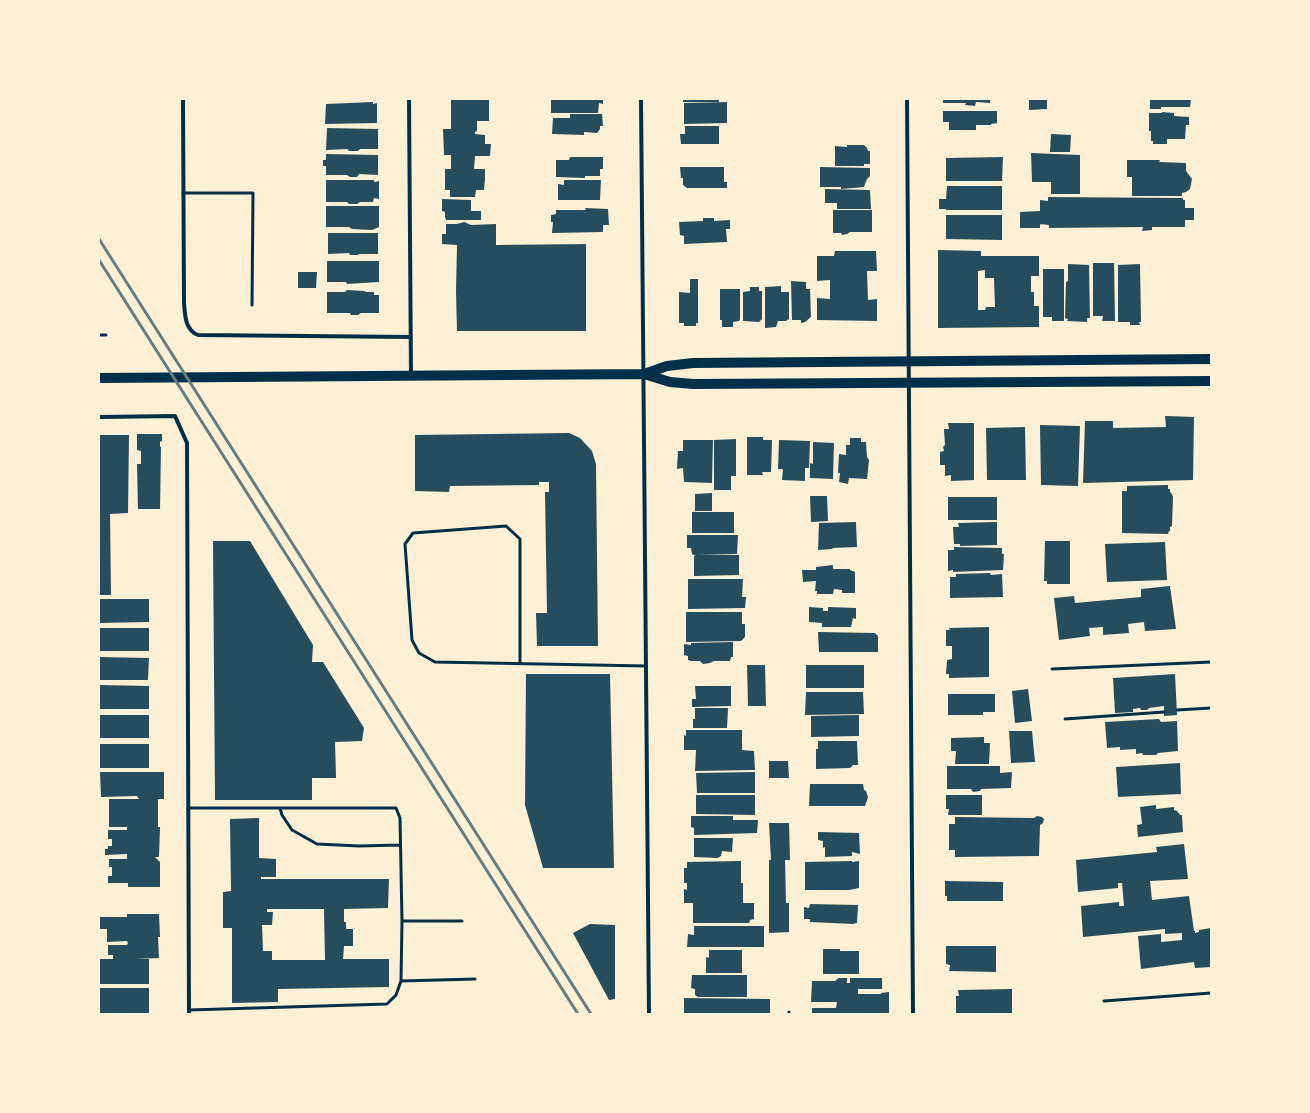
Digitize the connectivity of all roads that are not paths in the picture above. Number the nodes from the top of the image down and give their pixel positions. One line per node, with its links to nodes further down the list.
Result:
1 (183, 99): 5 (street)
2 (409, 99): 9 (street)
3 (641, 99): 12 (street)
4 (907, 99): 11 (street)
5 (184, 193): 6 (lane); 9 (street)
6 (252, 305)
7 (99, 335): 8 (lane)
8 (106, 336)
9 (411, 337): 13 (street)
10 (1211, 359): 11 (main road)
11 (908, 361): 12 (main road); 16 (street)
12 (644, 374): 13 (main road); 16 (main road); 20 (street)
13 (411, 375): 14 (main road)
14 (99, 378)
15 (1211, 380): 16 (main road)
16 (909, 382): 37 (street)
17 (99, 417): 26 (street)
18 (1211, 662): 21 (lane)
19 (520, 663): 19 (lane); 20 (lane)
20 (646, 666): 36 (street)
21 (1052, 669)
22 (1211, 708): 23 (lane)
23 (1177, 710)
24 (1164, 712): 25 (lane)
25 (1065, 719)
26 (189, 808): 27 (lane); 35 (street)
27 (280, 808): 28 (lane); 28 (lane)
28 (400, 845): 29 (lane)
29 (402, 921): 30 (lane); 32 (lane)
30 (462, 921)
31 (475, 979): 32 (lane)
32 (401, 981): 35 (lane)
33 (1211, 994): 34 (lane)
34 (1104, 1001)
35 (190, 1012)
36 (649, 1014)
37 (913, 1014)

